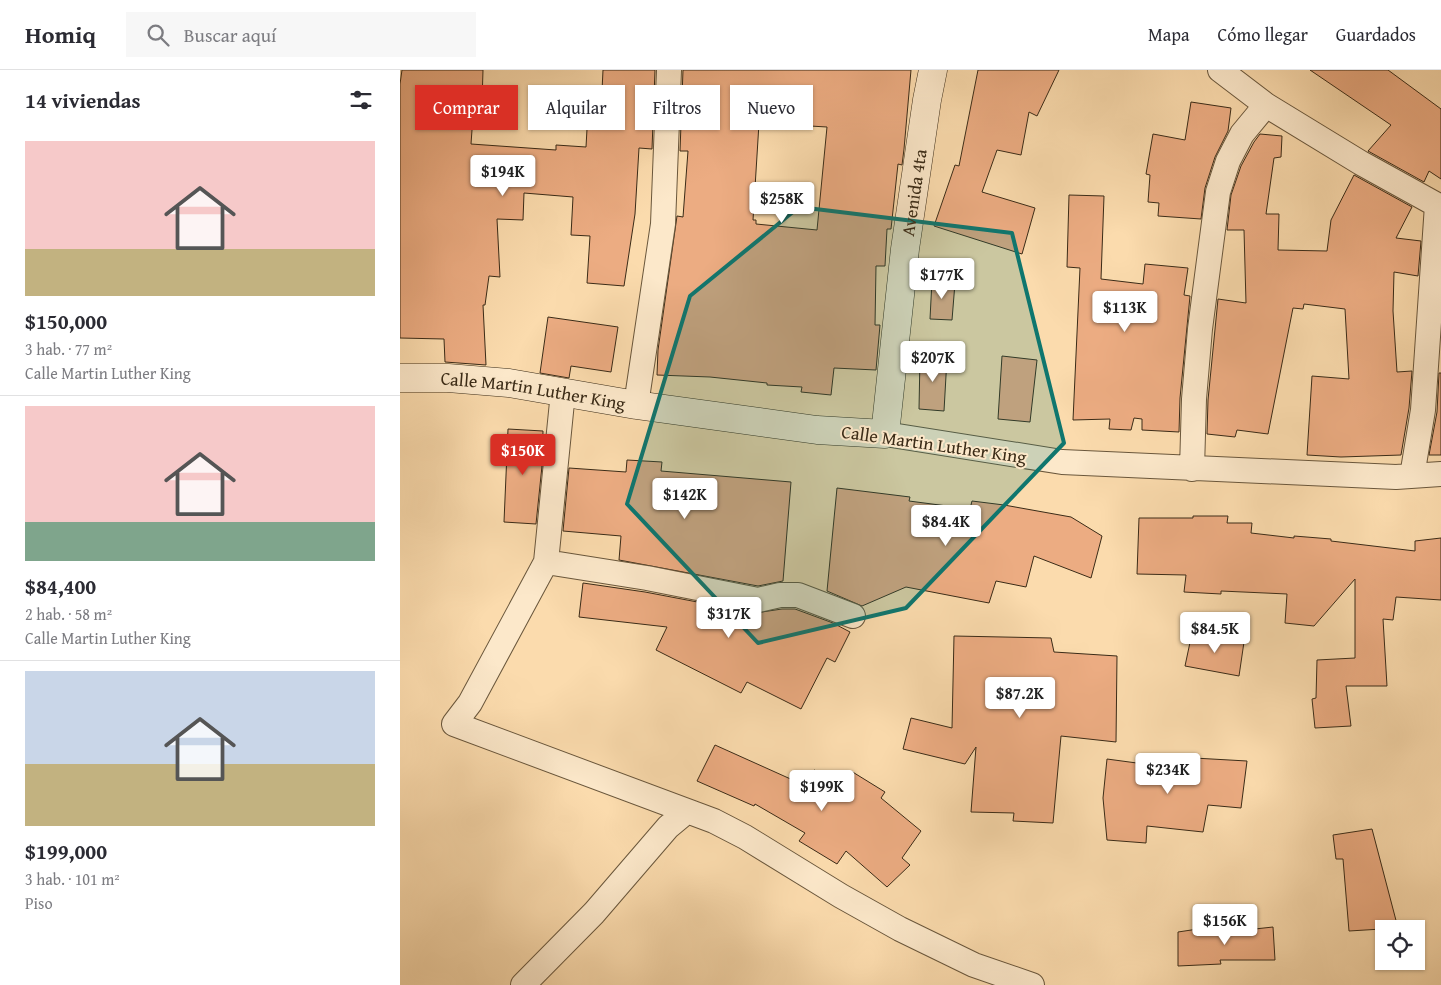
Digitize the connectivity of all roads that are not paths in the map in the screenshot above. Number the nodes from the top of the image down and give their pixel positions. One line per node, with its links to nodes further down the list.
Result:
1 (668, 70): 7 (street)
2 (933, 70): 8 (street, Avenida 4ta)
3 (1220, 70): 4 (street)
4 (1266, 105): 9 (street); 11 (street)
5 (400, 378): 6 (street, Calle Martin Luther King)
6 (563, 392): 7 (street, Calle Martin Luther King); 12 (street)
7 (636, 405): 8 (street, Calle Martin Luther King)
8 (885, 434): 9 (street, Calle Martin Luther King)
9 (1192, 469): 11 (street, Calle Martin Luther King)
10 (1441, 474): 11 (street, Calle Martin Luther King)
11 (1412, 476)
12 (546, 562): 13 (street); 14 (street)
13 (853, 616)
14 (686, 812): 15 (street); 16 (street)
15 (523, 985)
16 (1032, 985)

